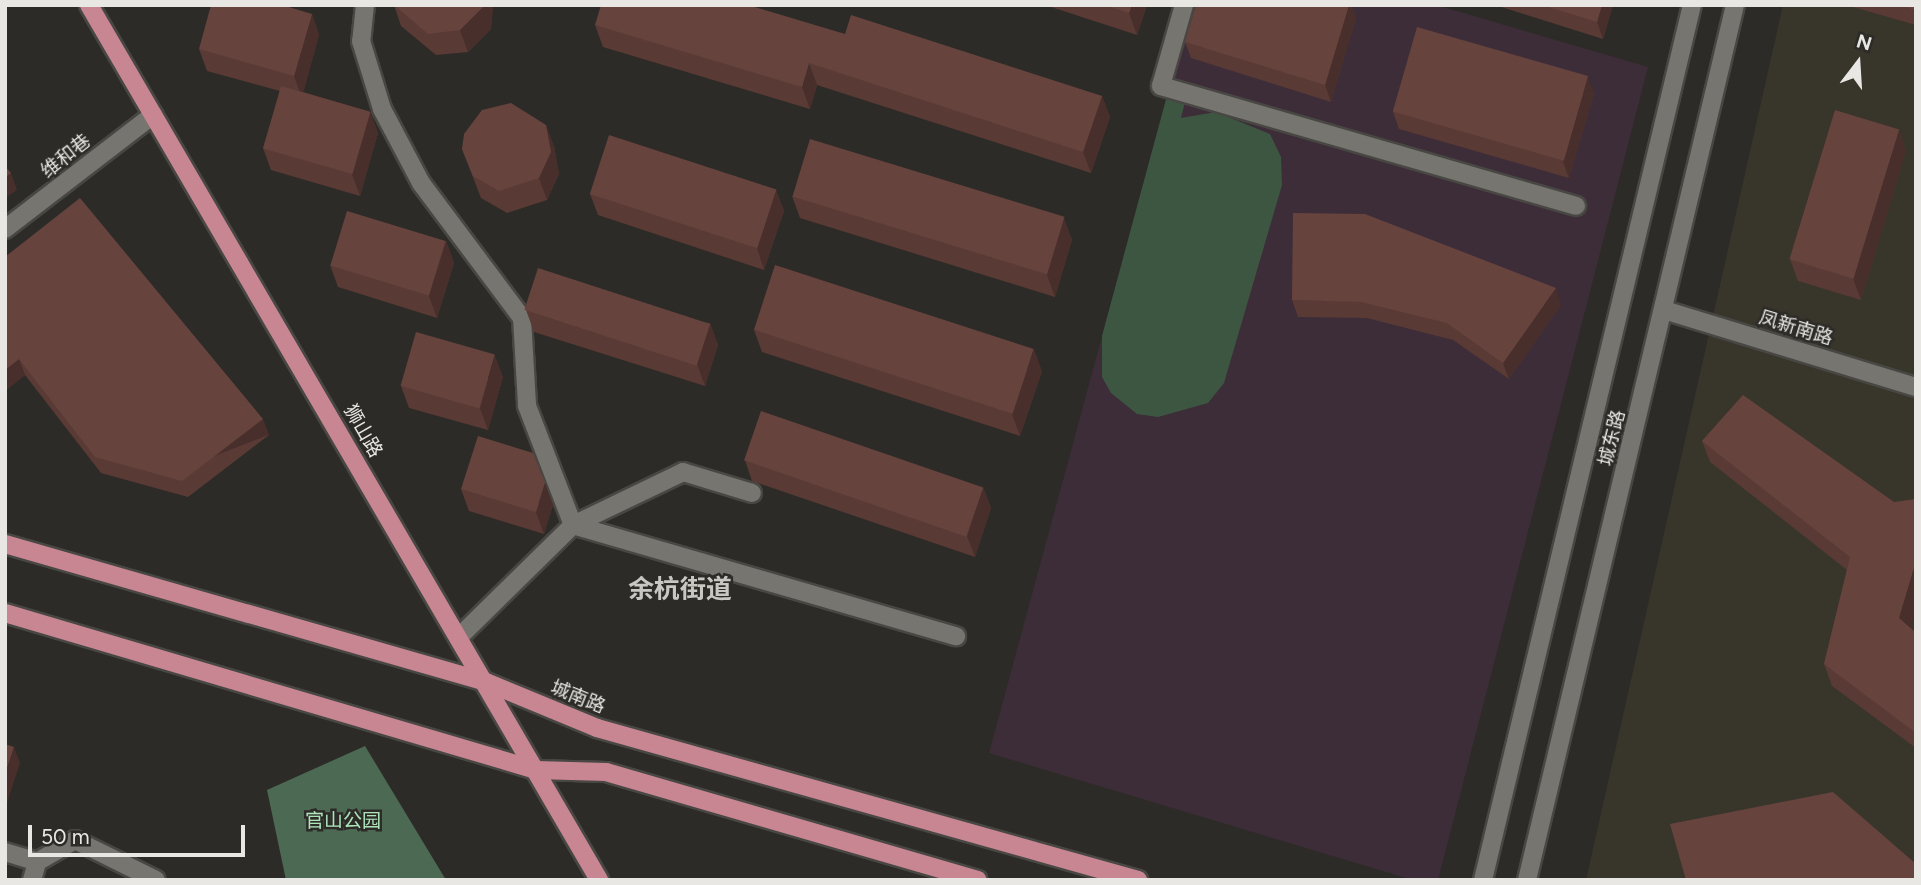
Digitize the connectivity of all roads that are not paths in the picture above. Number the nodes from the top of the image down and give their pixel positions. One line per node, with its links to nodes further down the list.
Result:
1 (89, 5): 6 (main road, 狮山路)
2 (365, 5): 12 (street)
3 (1184, 5): 7 (street)
4 (1692, 5): 25 (street, 城东路)
5 (1735, 5): 9 (street, 城东路)
6 (153, 115): 8 (street, 维和巷); 16 (main road, 狮山路)
7 (1576, 206)
8 (5, 229)
9 (1664, 310): 10 (street, 凤新南路); 26 (street, 城东路)
10 (1916, 387)
11 (752, 494): 12 (street)
12 (573, 525): 15 (street); 16 (street)
13 (5, 544): 17 (main road, 城南路)
14 (5, 613): 18 (main road)
15 (956, 636)
16 (459, 637): 17 (main road, 狮山路)
17 (486, 682): 18 (main road, 狮山路); 24 (main road, 城南路)
18 (536, 770): 22 (main road, 狮山路); 23 (main road)
19 (5, 852): 20 (street)
20 (34, 871): 21 (street)
21 (156, 880)
22 (599, 880)
23 (978, 880)
24 (1138, 880)
25 (1483, 880)
26 (1527, 880)

